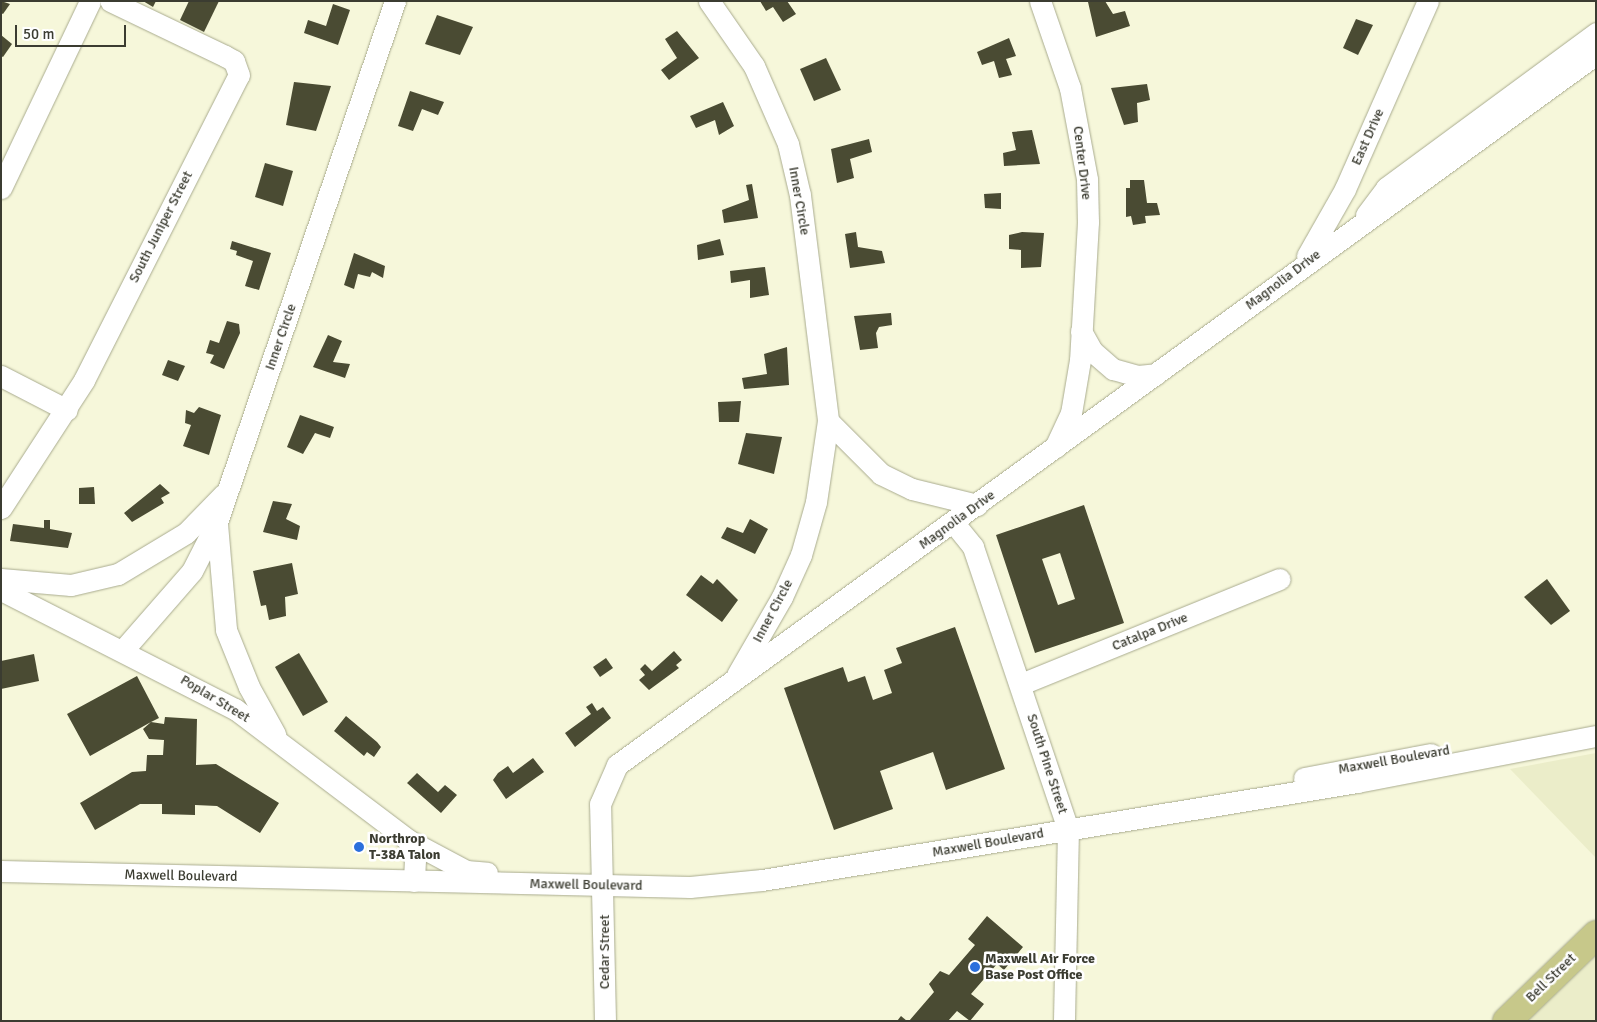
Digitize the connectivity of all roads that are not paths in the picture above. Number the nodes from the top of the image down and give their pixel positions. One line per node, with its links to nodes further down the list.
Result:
1 (90, 1): 9 (street)
2 (110, 1): 15 (street, South Juniper Street)
3 (395, 1): 18 (street, Inner Circle)
4 (709, 1): 16 (street, Inner Circle)
5 (1040, 1): 12 (street, Center Drive)
6 (1428, 1): 11 (street, East Drive)
7 (1596, 33): 10 (street, Magnolia Drive)
8 (1596, 54): 10 (street, Magnolia Drive)
9 (1, 188)
10 (1362, 220): 11 (street, Magnolia Drive)
11 (1298, 269): 13 (street, Magnolia Drive)
12 (1081, 331): 13 (street); 17 (street, Center Drive)
13 (1156, 374): 17 (street, Magnolia Drive)
14 (1, 376): 15 (street)
15 (67, 410): 20 (street, South Juniper Street)
16 (828, 421): 19 (street); 27 (street, Inner Circle)
17 (1054, 449): 19 (street, Magnolia Drive)
18 (229, 488): 21 (street, Inner Circle); 23 (street)
19 (977, 505): 22 (street, Magnolia Drive)
20 (1, 508)
21 (217, 522): 26 (street, Inner Circle); 31 (street)
22 (953, 522): 27 (street, Magnolia Drive); 28 (street, South Pine Street)
23 (1, 579)
24 (1280, 579): 28 (street, Catalpa Drive)
25 (1, 590): 26 (street, Poplar Street)
26 (124, 649): 31 (street, Poplar Street)
27 (733, 682): 35 (street, Magnolia Drive)
28 (1021, 684): 33 (street, South Pine Street)
29 (1596, 731): 32 (street, Maxwell Boulevard)
30 (1596, 736): 32 (street, Maxwell Boulevard)
31 (278, 741): 34 (street, Poplar Street)
32 (1165, 812): 33 (street, Maxwell Boulevard)
33 (1068, 829): 39 (street, Maxwell Boulevard); 42 (street, South Pine Street)
34 (408, 840): 37 (street); 38 (street, Poplar Street)
35 (601, 846): 39 (street, Cedar Street)
36 (1, 871): 37 (street, Maxwell Boulevard)
37 (414, 881): 38 (street, Maxwell Boulevard)
38 (518, 884): 39 (street, Maxwell Boulevard)
39 (604, 884): 41 (street, Cedar Street)
40 (1596, 935): 43 (main road, Bell Street)
41 (605, 1021)
42 (1064, 1021)
43 (1507, 1021)

